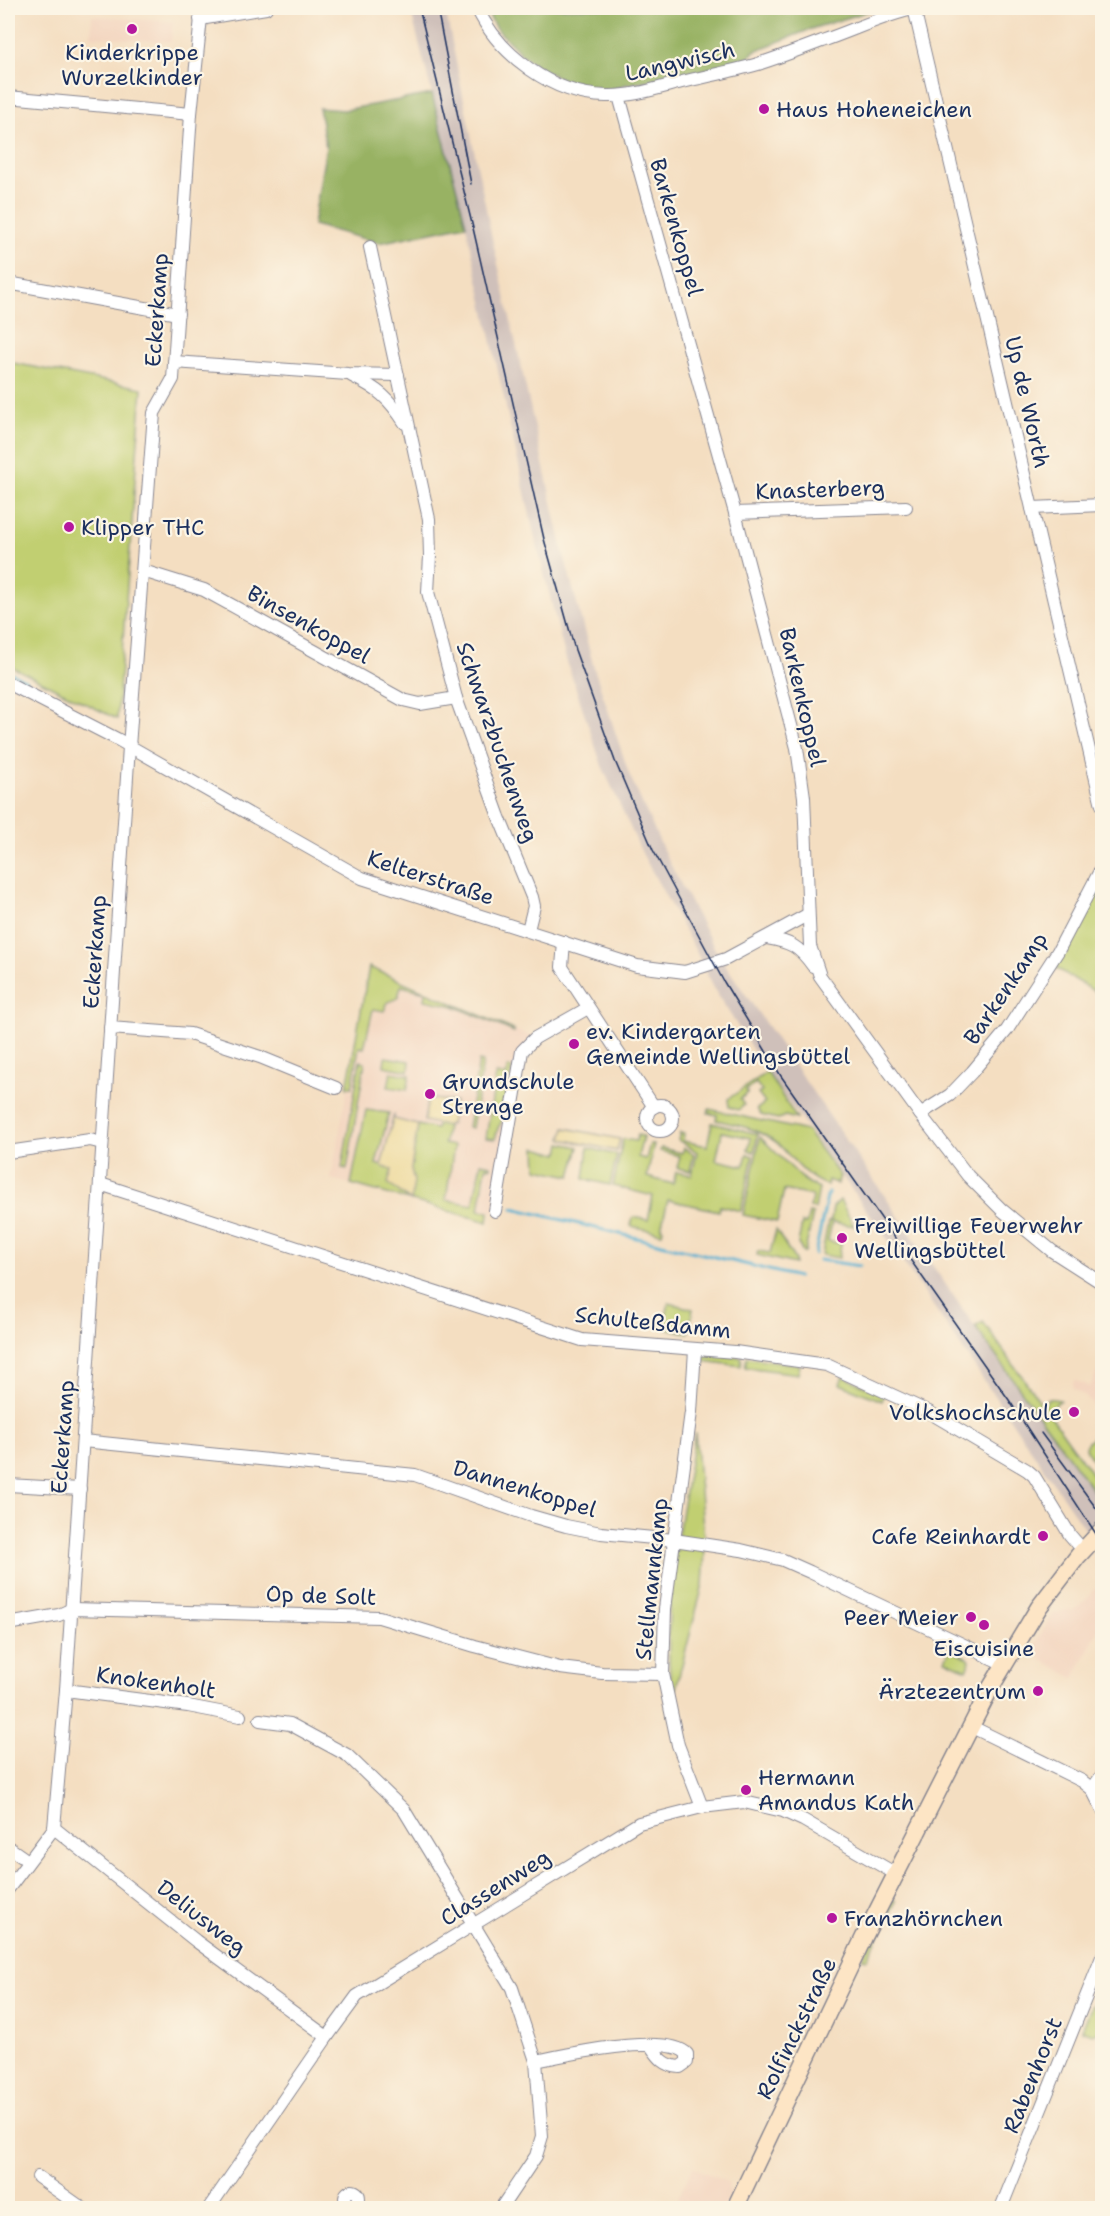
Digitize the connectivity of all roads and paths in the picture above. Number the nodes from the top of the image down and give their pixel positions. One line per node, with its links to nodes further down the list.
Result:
1 (266, 8): 5 (street)
2 (477, 8): 6 (street, Langwisch)
3 (915, 8): 4 (street, Langwisch); 18 (street, Up de Worth)
4 (881, 12): 6 (street, Langwisch)
5 (201, 13): 8 (street, Eckerkamp)
6 (619, 96): 19 (street, Barkenkoppel)
7 (8, 98): 8 (street)
8 (191, 114): 11 (street, Eckerkamp)
9 (370, 247): 14 (street, Schwarzbuchenweg)
10 (8, 283): 11 (street)
11 (178, 314): 12 (street, Eckerkamp)
12 (174, 362): 13 (street); 20 (street, Eckerkamp)
13 (348, 374): 14 (street); 15 (street)
14 (398, 375): 15 (street, Schwarzbuchenweg)
15 (411, 432): 22 (street, Schwarzbuchenweg)
16 (1102, 505): 18 (street)
17 (906, 507): 19 (street, Knasterberg)
18 (1032, 508): 24 (street, Up de Worth)
19 (735, 513): 26 (street, Barkenkoppel)
20 (142, 571): 22 (street, Binsenkoppel); 23 (street, Eckerkamp)
21 (8, 683): 23 (street, Kelterstraße)
22 (456, 698): 27 (street, Schwarzbuchenweg)
23 (129, 747): 27 (street, Kelterstraße); 32 (street, Eckerkamp)
24 (1102, 805)
25 (1102, 867): 35 (street, Barkenkamp)
26 (807, 915): 28 (street, Kelterstraße); 30 (street, Barkenkoppel)
27 (528, 930): 29 (street, Kelterstraße)
28 (767, 938): 29 (street, Kelterstraße); 30 (street)
29 (564, 942): 31 (street)
30 (820, 976): 35 (street, Barkenkoppel)
31 (588, 1008): 34 (street); 39 (street)
32 (110, 1028): 33 (street); 36 (street, Eckerkamp)
33 (336, 1088)
34 (654, 1107)
35 (920, 1114): 40 (street, Barkenkoppel)
36 (102, 1143): 37 (street); 38 (street, Eckerkamp)
37 (8, 1152)
38 (100, 1184): 41 (street, Schulteßdamm); 42 (street, Eckerkamp)
39 (495, 1211)
40 (1102, 1282)
41 (695, 1350): 46 (street, Stellmannkamp); 47 (street, Schulteßdamm)
42 (83, 1441): 44 (street, Eckerkamp); 46 (street, Dannenkoppel)
43 (8, 1485): 44 (street)
44 (80, 1489): 48 (street, Eckerkamp)
45 (1102, 1530): 47 (main road, Rolfinckstraße)
46 (674, 1539): 50 (street, Dannenkoppel); 51 (street, Stellmannkamp)
47 (1083, 1550): 50 (main road, Rolfinckstraße)
48 (72, 1610): 49 (street, Op de Solt); 51 (street, Op de Solt); 52 (street, Eckerkamp)
49 (8, 1624)
50 (1004, 1664): 55 (main road, Rolfinckstraße)
51 (663, 1674): 58 (street, Stellmannkamp)
52 (66, 1690): 53 (street, Knokenholt); 60 (street, Eckerkamp)
53 (240, 1716)
54 (260, 1720): 65 (street)
55 (970, 1726): 57 (street); 63 (main road, Rolfinckstraße)
56 (1102, 1775): 57 (street)
57 (1092, 1789): 59 (street)
58 (702, 1807): 63 (street, Classenweg); 65 (street, Classenweg)
59 (1102, 1809)
60 (54, 1828): 62 (street); 67 (street, Deliusweg)
61 (8, 1847): 62 (street)
62 (28, 1861): 64 (street)
63 (896, 1874): 74 (main road, Rolfinckstraße)
64 (8, 1889)
65 (475, 1924): 67 (street, Classenweg); 69 (street)
66 (1102, 1957): 75 (street, Rabenhorst)
67 (327, 2037): 72 (street, Classenweg)
68 (651, 2046): 69 (street)
69 (536, 2061): 73 (street)
70 (38, 2177): 71 (street)
71 (82, 2208)
72 (209, 2208)
73 (501, 2208)
74 (735, 2208)
75 (1001, 2208)

